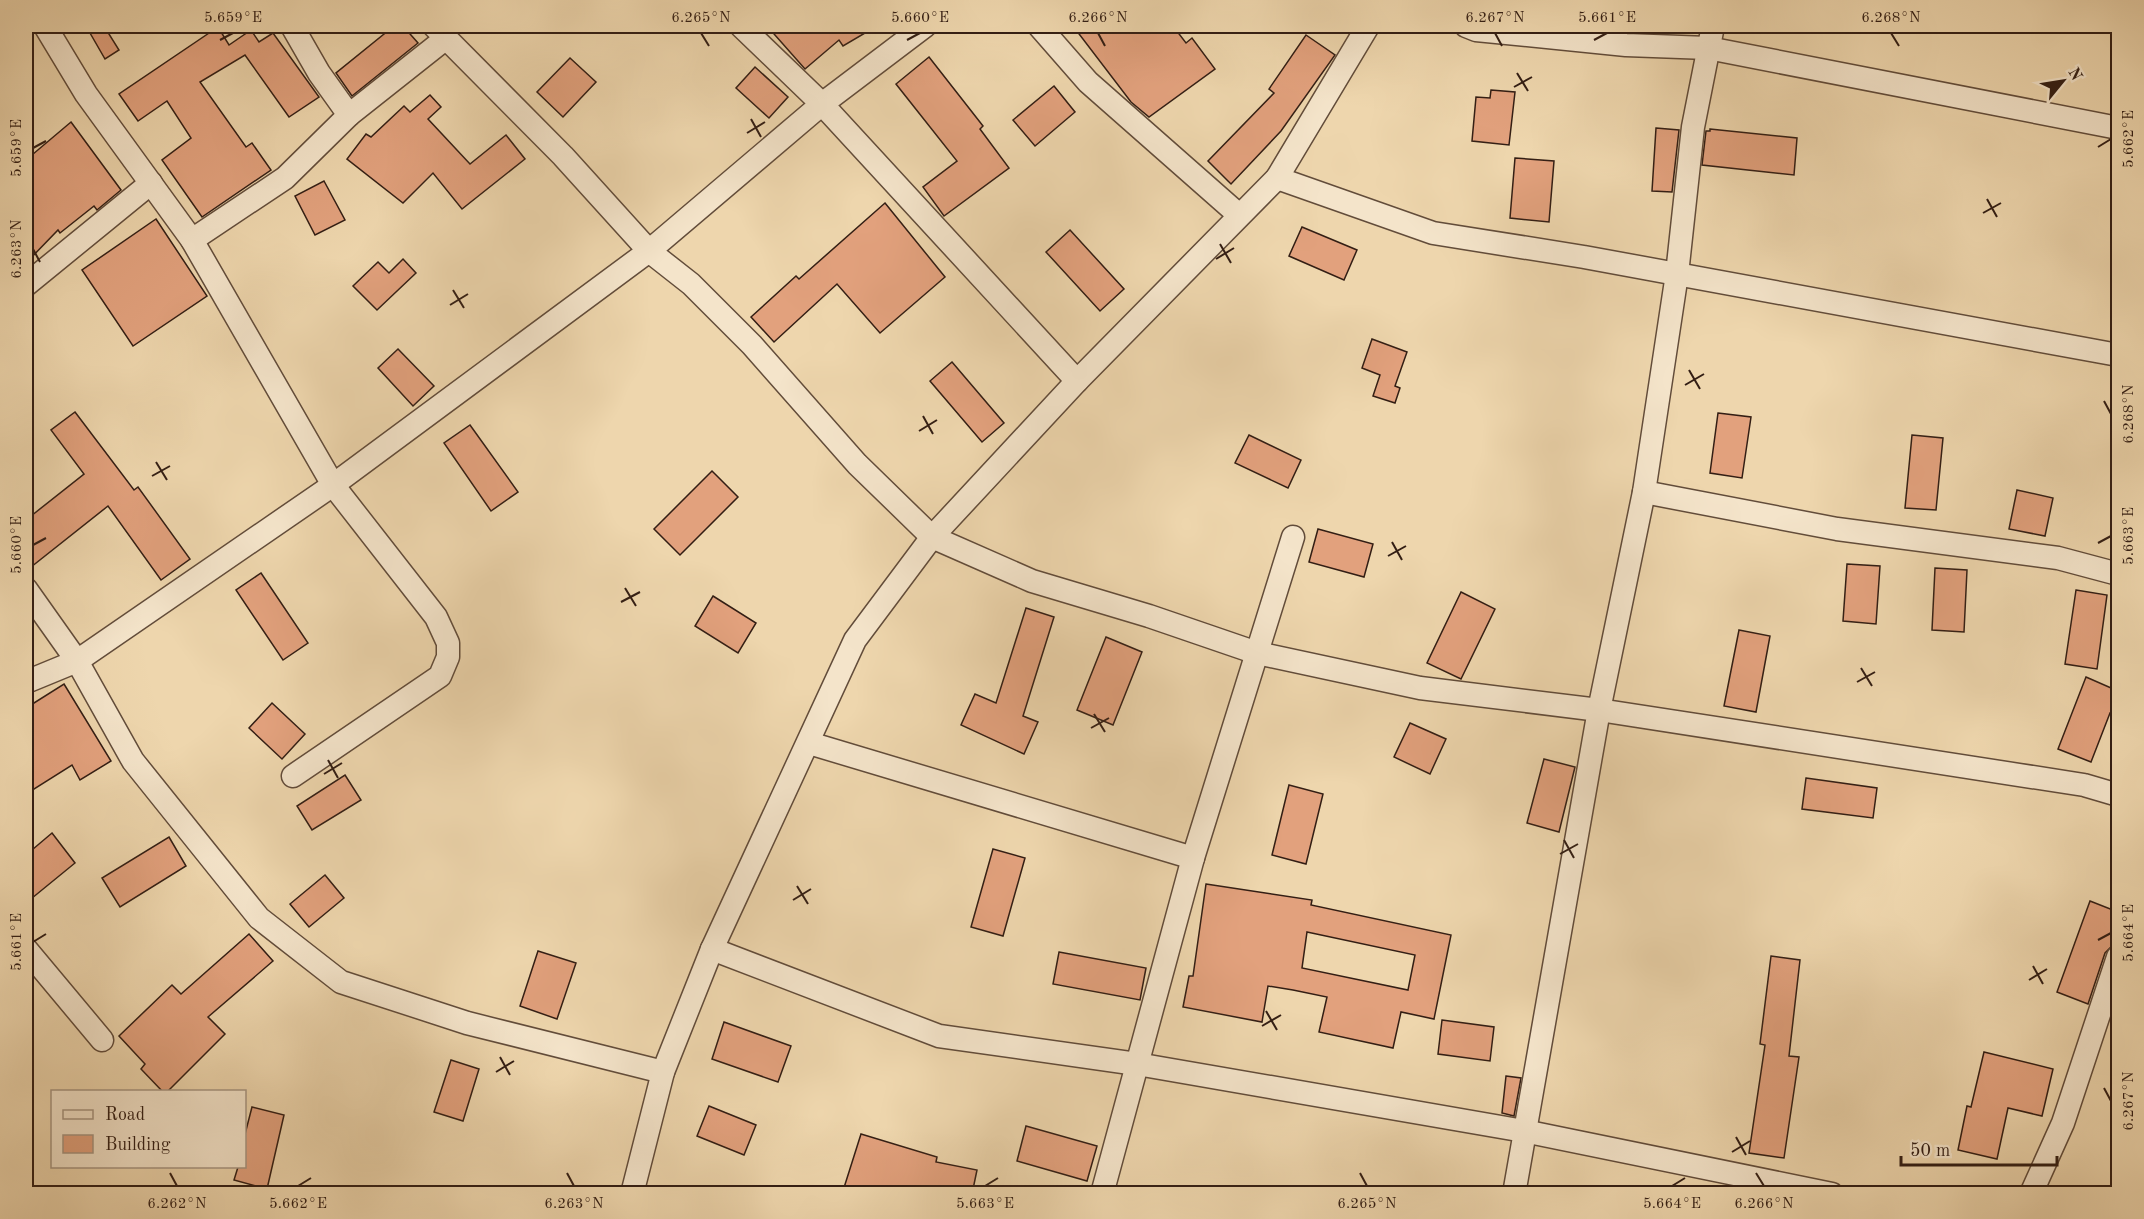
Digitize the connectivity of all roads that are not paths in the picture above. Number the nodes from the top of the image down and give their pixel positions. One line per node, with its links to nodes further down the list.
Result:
1 (45, 26): 15 (street)
2 (292, 26): 12 (street)
3 (741, 26): 11 (street)
4 (925, 26): 11 (street)
5 (1039, 26): 16 (street)
6 (1368, 26): 14 (street)
7 (1466, 26): 10 (street)
8 (1713, 26): 10 (street)
9 (440, 32): 12 (street); 18 (street)
10 (1708, 48): 13 (street); 19 (street)
11 (822, 105): 18 (street); 22 (street)
12 (349, 115): 17 (street)
13 (2118, 128)
14 (1277, 178): 16 (street); 19 (street)
15 (151, 183): 17 (street); 20 (street)
16 (1239, 215): 22 (street)
17 (192, 240): 23 (street)
18 (649, 251): 23 (street); 25 (street)
19 (1677, 274): 21 (street); 24 (street)
20 (26, 285)
21 (2118, 355)
22 (1077, 381): 25 (street)
23 (333, 484): 30 (street); 34 (street)
24 (1644, 492): 27 (street); 32 (street)
25 (932, 537): 29 (street); 33 (street)
26 (1293, 537): 29 (street)
27 (2118, 574)
28 (26, 589): 30 (street)
29 (1257, 653): 32 (street); 36 (street)
30 (77, 662): 31 (street); 42 (street)
31 (26, 682)
32 (1599, 710): 35 (street); 43 (street)
33 (808, 743): 36 (street); 38 (street)
34 (293, 776)
35 (2118, 795)
36 (1193, 858): 41 (street)
37 (26, 949): 40 (street)
38 (712, 949): 41 (street); 42 (street)
39 (2118, 957): 48 (street)
40 (102, 1040)
41 (1137, 1064): 43 (street); 45 (street)
42 (663, 1072): 44 (street)
43 (1524, 1131): 46 (street); 47 (street)
44 (632, 1194)
45 (1102, 1194)
46 (1514, 1194)
47 (1832, 1194)
48 (2031, 1194)

